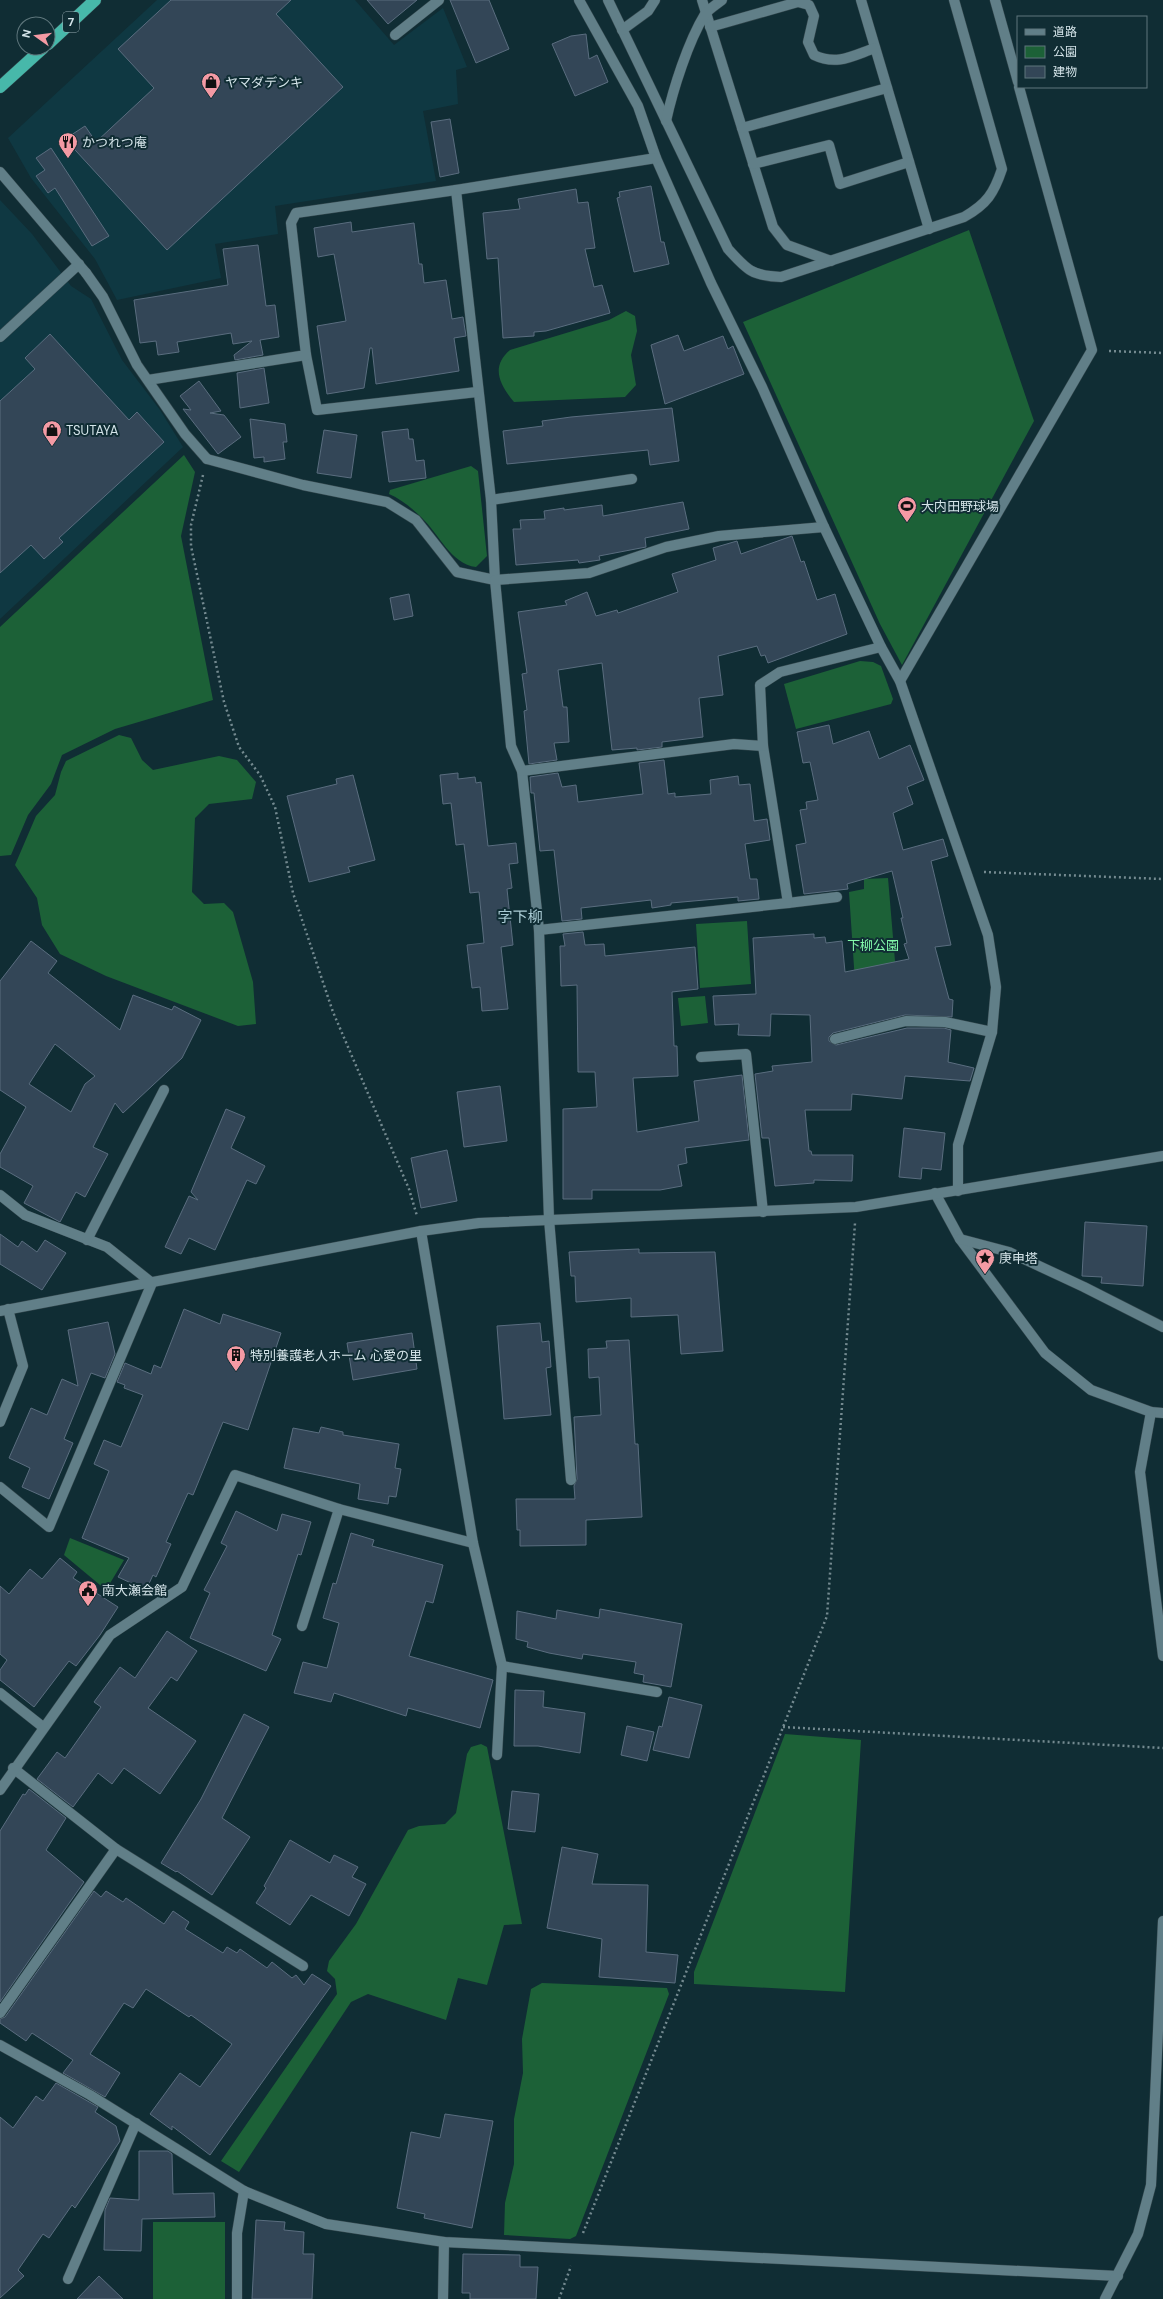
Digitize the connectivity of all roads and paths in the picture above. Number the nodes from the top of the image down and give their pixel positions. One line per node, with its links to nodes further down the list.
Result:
1 (95, 0): 15 (highway, 7)
2 (439, 0): 14 (street)
3 (579, 0): 24 (street)
4 (608, 0): 13 (street)
5 (655, 0): 13 (street)
6 (702, 0): 11 (street)
7 (722, 0): 11 (street)
8 (861, 0): 16 (street)
9 (954, 0): 29 (street)
10 (995, 0): 18 (street)
11 (706, 13): 12 (street); 22 (street)
12 (710, 26): 16 (street); 23 (street)
13 (622, 30): 22 (street)
14 (395, 35)
15 (56, 37)
16 (875, 48): 20 (street)
17 (34, 56): 19 (highway)
18 (1017, 78)
19 (0, 87)
20 (887, 88): 23 (street); 25 (street)
21 (1019, 88): 33 (street)
22 (666, 121): 30 (street)
23 (742, 128): 26 (street)
24 (656, 158): 28 (street); 41 (street)
25 (909, 162): 26 (street); 29 (street)
26 (753, 164): 30 (street)
27 (0, 172): 31 (street)
28 (456, 190): 35 (street); 37 (street)
29 (929, 229): 30 (street)
30 (831, 261)
31 (79, 264): 32 (street); 36 (street)
32 (0, 337)
33 (1092, 350): 34 (path); 44 (street)
34 (1163, 353)
35 (306, 355): 36 (street); 37 (street)
36 (148, 380): 38 (street)
37 (477, 392): 40 (street)
38 (207, 459): 42 (street); 63 (path)
39 (632, 479): 40 (street)
40 (491, 500): 42 (street)
41 (824, 528): 42 (street); 43 (street)
42 (495, 580): 46 (street)
43 (881, 647): 44 (street); 45 (street)
44 (900, 681): 47 (street)
45 (763, 746): 46 (street); 50 (street)
46 (522, 771): 51 (street)
47 (967, 871): 48 (path); 52 (street)
48 (1163, 879)
49 (837, 897): 50 (street)
50 (788, 903): 51 (street)
51 (539, 930): 62 (street)
52 (992, 1032): 53 (street); 57 (street)
53 (835, 1039)
54 (701, 1057): 61 (street)
55 (164, 1090): 65 (street)
56 (1163, 1156): 57 (street)
57 (958, 1191): 58 (street)
58 (935, 1193): 60 (street); 64 (street)
59 (0, 1195): 65 (street)
60 (856, 1207): 61 (street); 82 (path)
61 (763, 1212): 62 (street)
62 (549, 1219): 63 (street); 72 (street)
63 (421, 1231): 66 (street); 75 (street)
64 (960, 1239): 68 (street); 69 (street)
65 (87, 1240): 66 (street)
66 (152, 1283): 67 (street); 73 (street)
67 (4, 1310): 71 (street)
68 (1163, 1327)
69 (1150, 1412): 70 (street); 77 (street)
70 (1163, 1413)
71 (0, 1422)
72 (571, 1480)
73 (0, 1487)
74 (338, 1509): 75 (street); 76 (street); 81 (street)
75 (473, 1543): 78 (street)
76 (302, 1626)
77 (1163, 1656)
78 (502, 1666): 79 (street); 84 (street)
79 (656, 1692)
80 (0, 1693): 81 (street)
81 (43, 1727): 85 (street)
82 (783, 1727): 83 (path); 95 (path)
83 (1163, 1748)
84 (497, 1755)
85 (13, 1768): 86 (street); 87 (street)
86 (0, 1790)
87 (116, 1849): 89 (street); 90 (street)
88 (1163, 1921): 96 (street)
89 (303, 1966)
90 (0, 2012)
91 (0, 2045): 92 (street)
92 (136, 2123): 93 (street); 97 (street)
93 (244, 2191): 94 (street); 98 (street)
94 (444, 2242): 95 (street); 99 (street)
95 (577, 2248): 96 (street); 100 (path)
96 (1118, 2276): 101 (street)
97 (68, 2279)
98 (237, 2299)
99 (443, 2299)
100 (558, 2299)
101 (1105, 2299)

